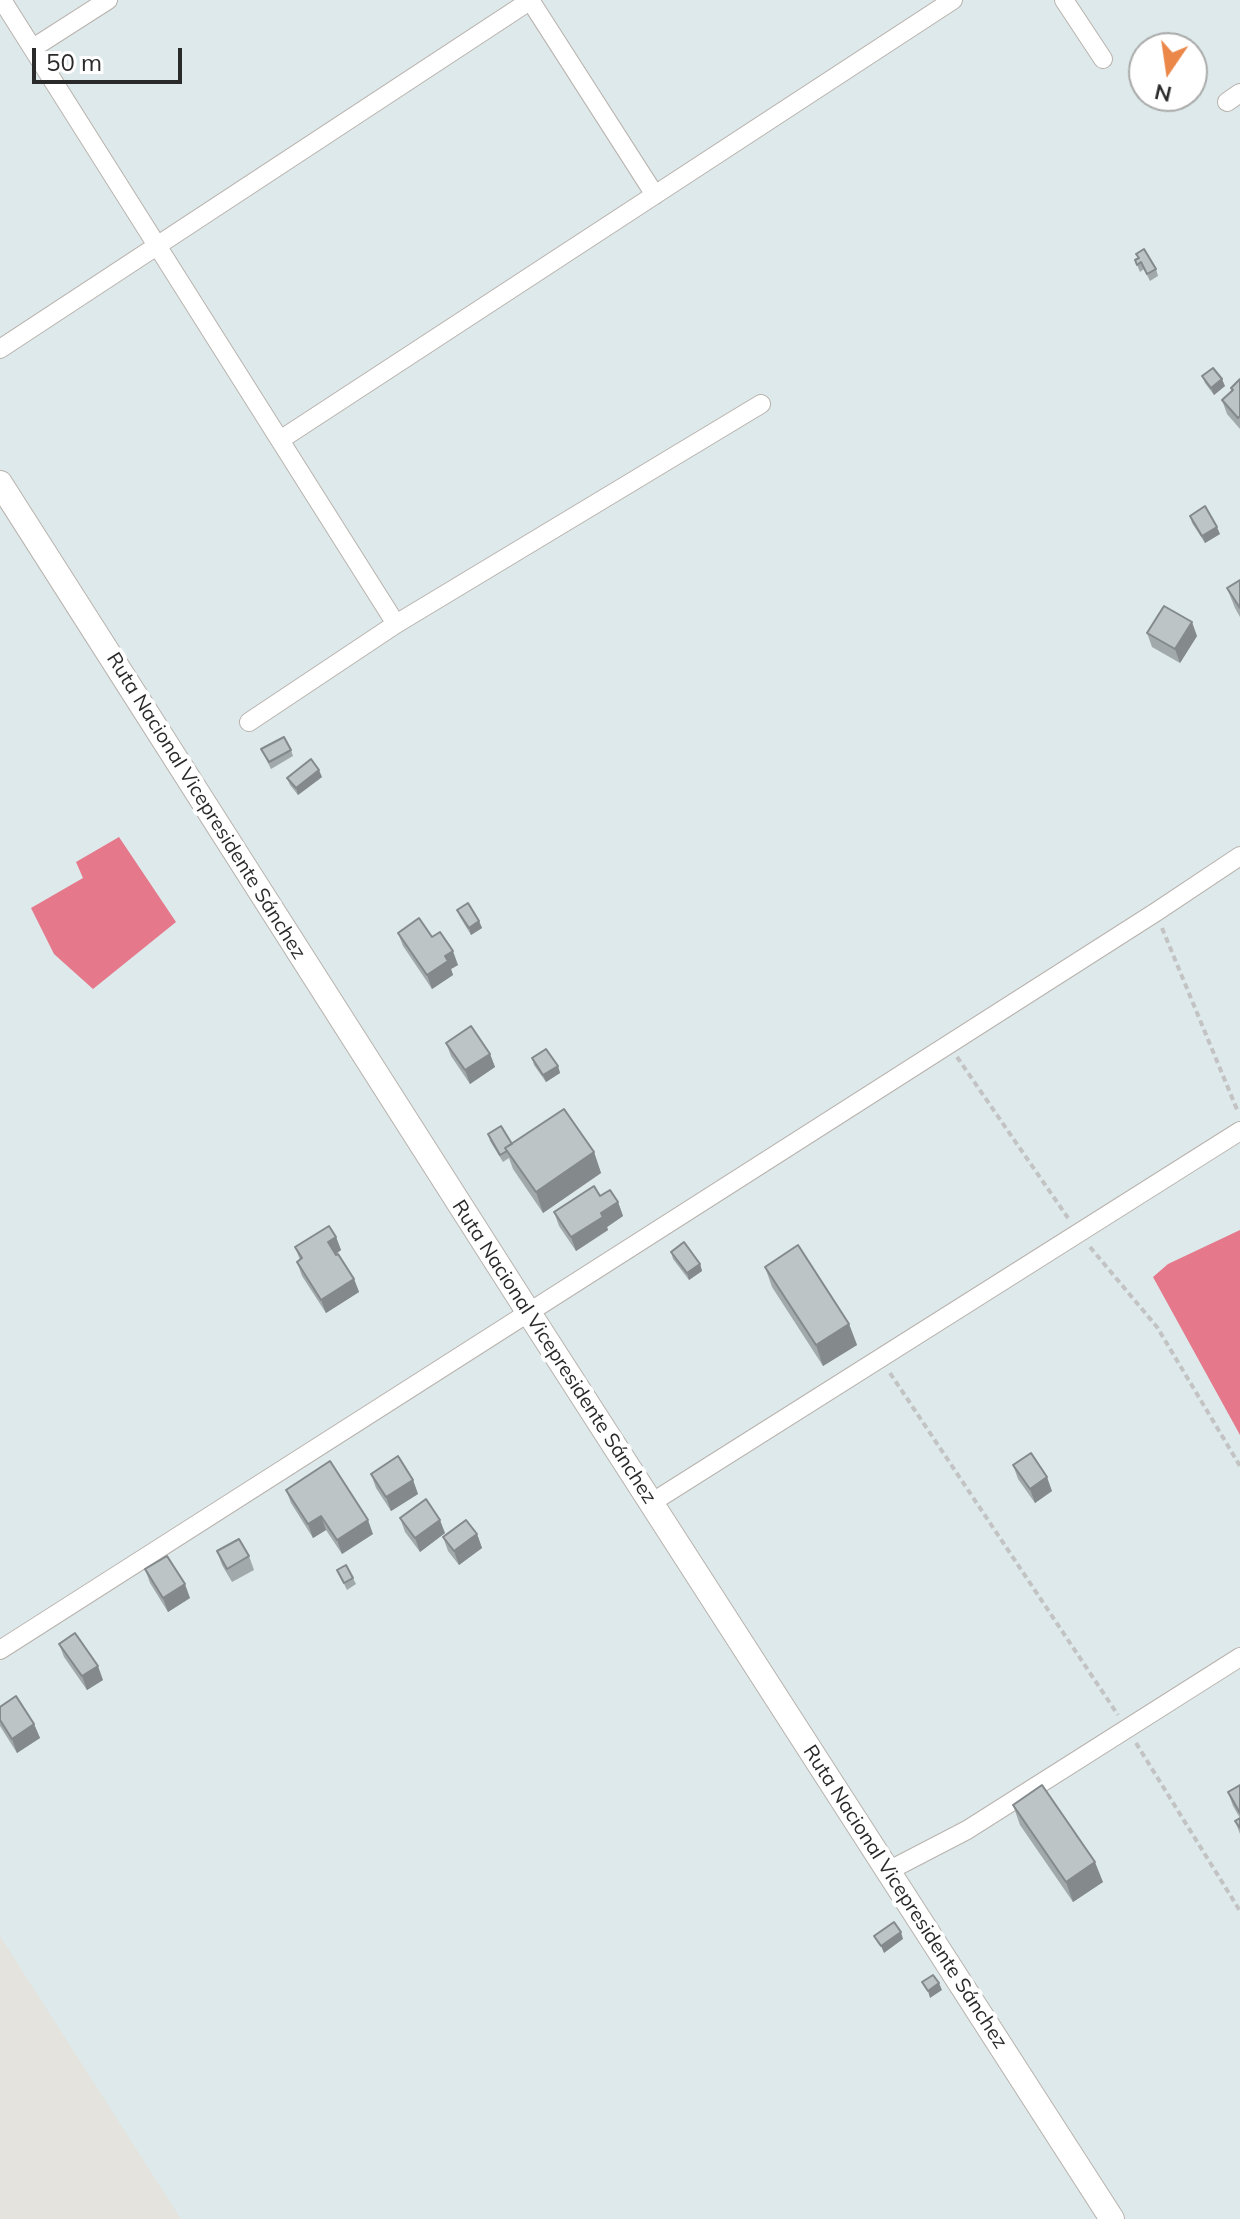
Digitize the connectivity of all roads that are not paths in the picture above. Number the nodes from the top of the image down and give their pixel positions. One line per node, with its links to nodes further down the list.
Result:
1 (2, 0): 6 (street)
2 (108, 0): 6 (street)
3 (530, 0): 8 (street); 9 (street)
4 (953, 0): 8 (street)
5 (1064, 0): 7 (street)
6 (33, 48): 9 (street)
7 (1103, 59)
8 (655, 195): 12 (street)
9 (157, 246): 10 (street); 12 (street)
10 (0, 349)
11 (761, 404): 14 (street)
12 (280, 440): 14 (street)
13 (0, 483): 18 (street, Ruta Nacional Vicepresidente Sánchez)
14 (396, 624): 15 (street)
15 (249, 722)
16 (1240, 856): 18 (street)
17 (1240, 1131): 19 (street)
18 (529, 1313): 19 (street, Ruta Nacional Vicepresidente Sánchez); 20 (street)
19 (651, 1503): 22 (street, Ruta Nacional Vicepresidente Sánchez)
20 (0, 1650)
21 (1240, 1657): 22 (street)
22 (888, 1871): 23 (street, Ruta Nacional Vicepresidente Sánchez)
23 (1112, 2219)

